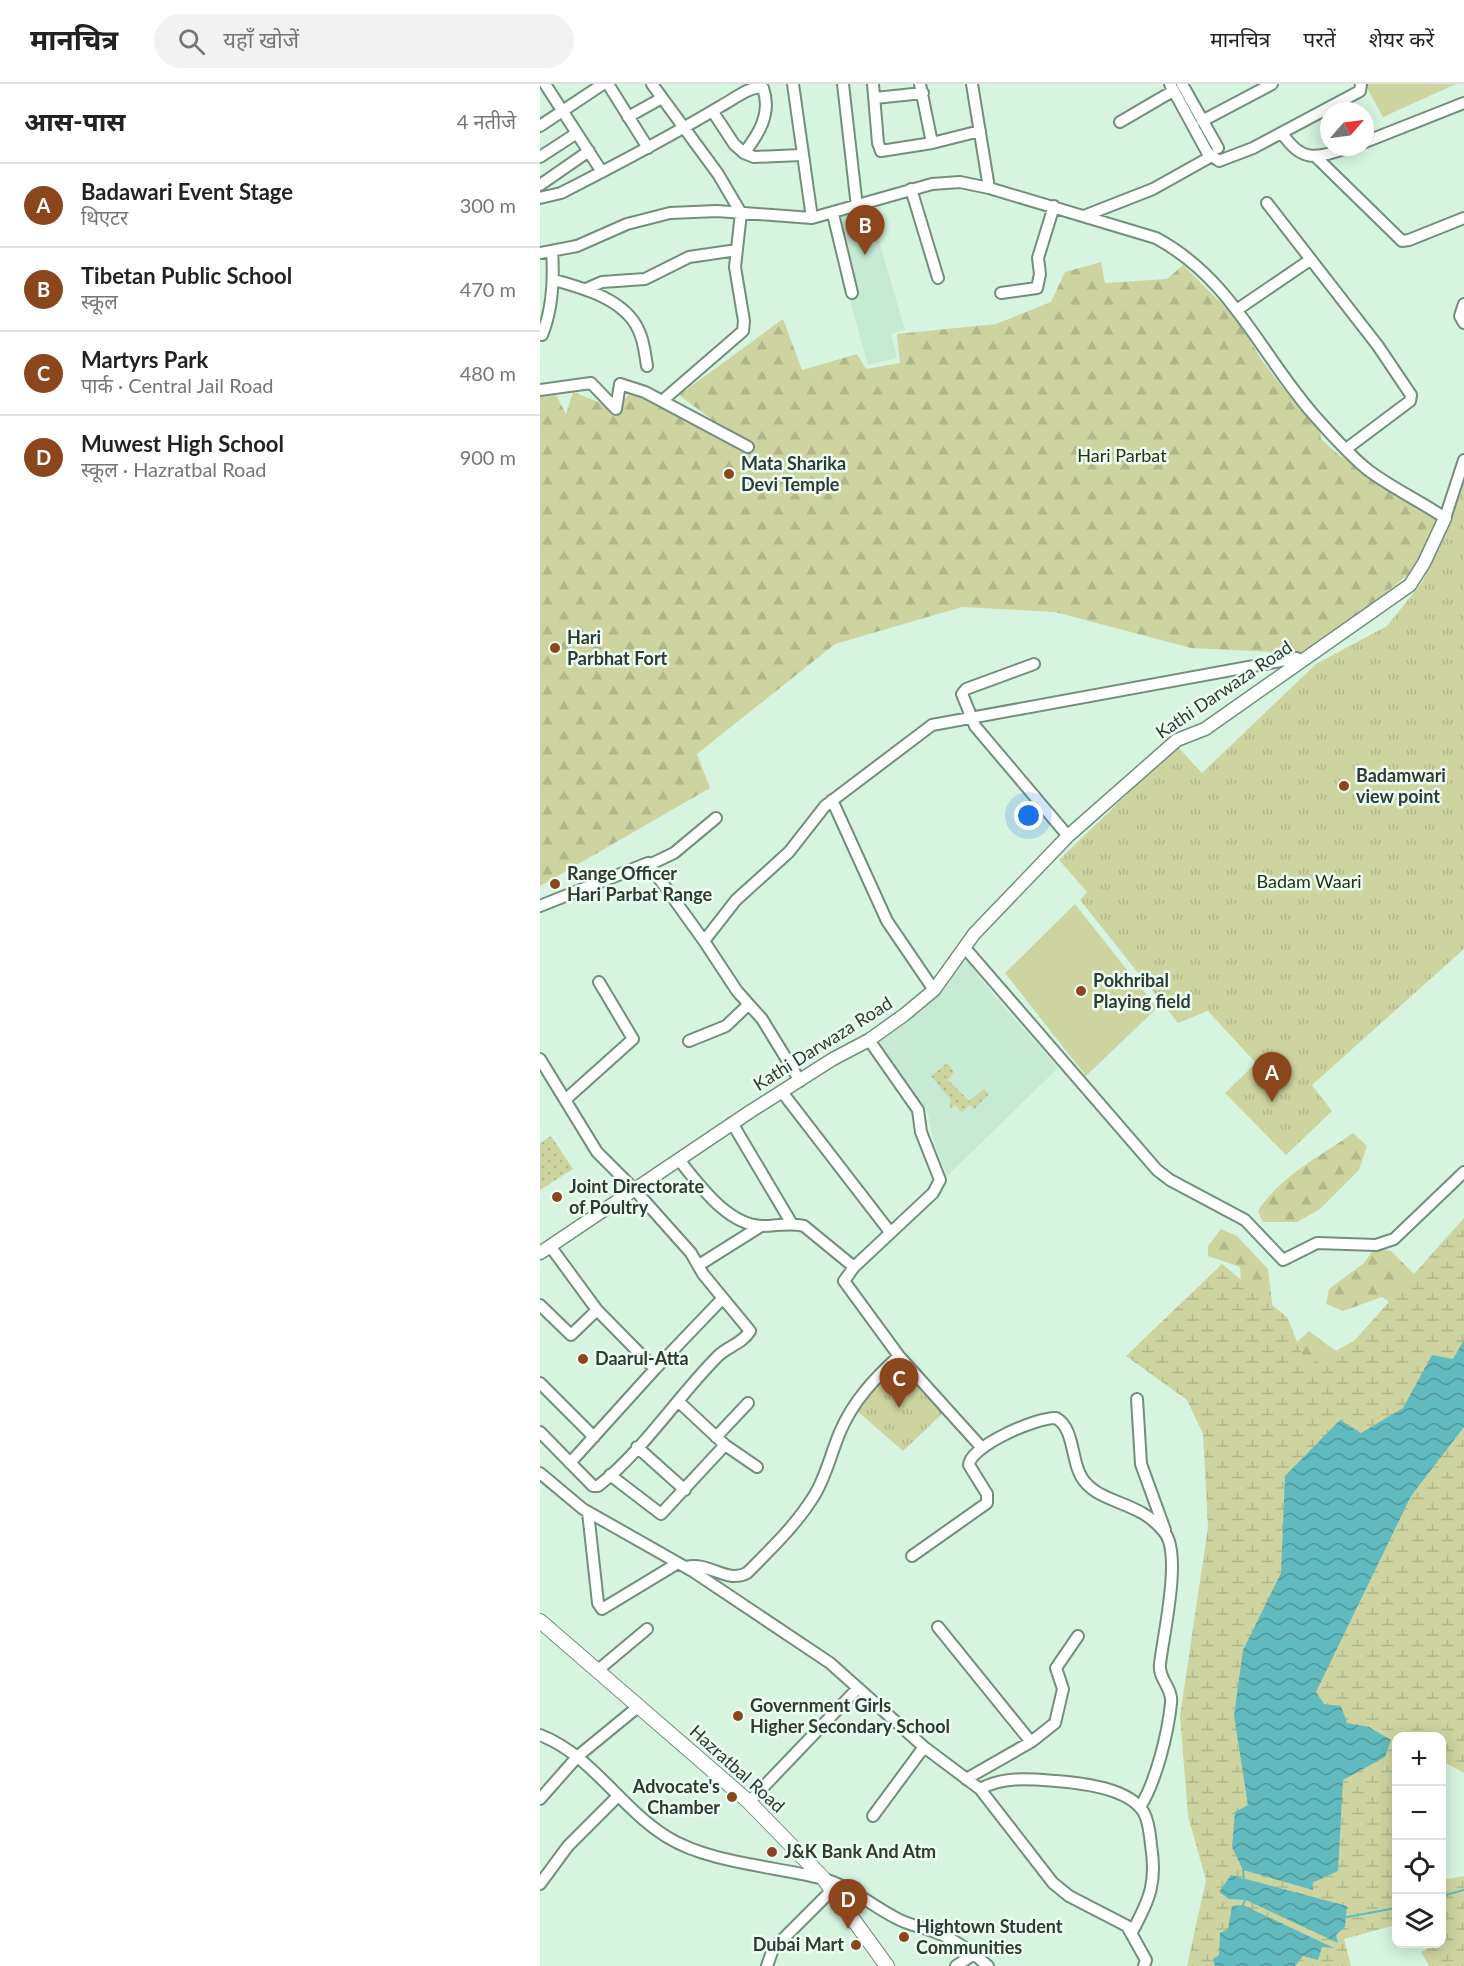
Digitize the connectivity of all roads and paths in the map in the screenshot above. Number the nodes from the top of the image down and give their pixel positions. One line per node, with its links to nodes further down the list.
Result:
1 (580, 84): 15 (street)
2 (603, 84): 15 (street)
3 (608, 84): 21 (street)
4 (793, 84): 35 (street)
5 (843, 84): 46 (street)
6 (873, 84): 17 (street)
7 (972, 84): 26 (street)
8 (1272, 84): 22 (street)
9 (1361, 84): 28 (street)
10 (656, 85): 16 (street)
11 (761, 86): 20 (street); 34 (street)
12 (1175, 86): 22 (street); 23 (street); 33 (street)
13 (922, 88): 17 (street); 30 (street)
14 (545, 91): 19 (street)
15 (587, 95): 19 (street)
16 (662, 98): 21 (street); 25 (street)
17 (875, 98): 30 (street)
18 (1464, 104): 29 (street)
19 (562, 111): 24 (street); 27 (street)
20 (713, 112): 25 (street); 34 (street)
21 (628, 117): 31 (street)
22 (1202, 121): 33 (street)
23 (1120, 122)
24 (540, 126)
25 (686, 128): 31 (street); 47 (street)
26 (980, 130): 30 (street); 41 (street)
27 (577, 133): 32 (street); 37 (street)
28 (1282, 133): 33 (street); 38 (street)
29 (1374, 139)
30 (932, 143)
31 (648, 148): 39 (street)
32 (589, 151): 39 (street); 40 (street)
33 (1215, 152): 49 (street)
34 (744, 153): 35 (street)
35 (801, 155): 50 (street)
36 (1320, 156): 38 (street)
37 (540, 157)
38 (1316, 157): 51 (street)
39 (602, 172): 43 (street)
40 (540, 184)
41 (989, 188): 42 (street); 45 (street)
42 (911, 189): 46 (street); 56 (street)
43 (540, 198)
44 (1267, 203): 55 (street)
45 (1054, 206): 49 (street); 60 (street)
46 (857, 207): 48 (street)
47 (741, 213): 50 (street); 52 (street); 53 (street)
48 (833, 214): 50 (street); 59 (street)
49 (1084, 216): 62 (street)
50 (812, 218)
51 (1464, 218)
52 (737, 250): 58 (street); 67 (street)
53 (552, 251): 54 (street); 57 (street)
54 (540, 253)
55 (1310, 260): 62 (street); 69 (street)
56 (938, 278)
57 (554, 280): 58 (street); 64 (street)
58 (586, 289): 65 (street)
59 (852, 293)
60 (1001, 293)
61 (1464, 304): 63 (street)
62 (1238, 309): 69 (street)
63 (1464, 323)
64 (542, 335)
65 (647, 366)
66 (540, 390): 67 (street)
67 (662, 400): 68 (street)
68 (747, 447)
69 (1346, 448): 71 (street)
70 (1464, 460): 71 (street, Kathi Darwaza Road)
71 (1445, 518): 77 (street, Kathi Darwaza Road)
72 (1297, 658): 74 (street)
73 (1034, 664): 74 (street)
74 (971, 718): 75 (street); 77 (street)
75 (832, 800): 80 (street); 83 (street)
76 (716, 818): 78 (street)
77 (1068, 836): 81 (street, Kathi Darwaza Road)
78 (651, 864): 79 (street); 80 (street)
79 (540, 906)
80 (704, 941): 84 (street)
81 (965, 948): 83 (street, Kathi Darwaza Road); 93 (street)
82 (599, 982): 90 (street)
83 (934, 990): 85 (street, Kathi Darwaza Road)
84 (748, 1005): 86 (street); 88 (street)
85 (869, 1040): 88 (street, Kathi Darwaza Road); 97 (street)
86 (689, 1041)
87 (540, 1059): 90 (street)
88 (800, 1081): 89 (street, Kathi Darwaza Road)
89 (782, 1092): 91 (street, Kathi Darwaza Road); 97 (street)
90 (565, 1100): 94 (street)
91 (732, 1124): 92 (street, Kathi Darwaza Road); 95 (street)
92 (679, 1160): 94 (street, Kathi Darwaza Road); 96 (street)
93 (1464, 1172)
94 (634, 1189): 98 (street, Kathi Darwaza Road); 99 (street)
95 (792, 1224): 96 (street); 100 (street)
96 (761, 1226): 99 (street)
97 (890, 1232): 100 (street)
98 (545, 1250): 103 (street)
99 (699, 1265): 101 (street)
100 (854, 1267): 104 (street)
101 (723, 1298): 105 (street); 108 (street)
102 (540, 1305): 103 (street)
103 (597, 1310): 105 (street)
104 (899, 1356): 114 (street); 123 (street)
105 (655, 1369): 111 (street)
106 (540, 1383): 111 (street)
107 (1137, 1399): 121 (street)
108 (680, 1402): 112 (street); 113 (street)
109 (748, 1403): 112 (street)
110 (540, 1432): 115 (street)
111 (594, 1437): 115 (street)
112 (721, 1441): 116 (street); 119 (street)
113 (636, 1447): 118 (street); 119 (street)
114 (982, 1448): 121 (street); 122 (street)
115 (570, 1463): 118 (street)
116 (757, 1467)
117 (540, 1473): 120 (street)
118 (610, 1475): 119 (street)
119 (685, 1490)
120 (588, 1512): 123 (street); 123 (street)
121 (1167, 1535): 140 (street)
122 (912, 1556)
123 (682, 1565): 129 (street)
124 (540, 1620): 128 (main road, Hazratbal Road)
125 (938, 1627): 132 (street)
126 (647, 1629): 128 (street)
127 (1078, 1636): 132 (street)
128 (598, 1670): 130 (main road, Hazratbal Road)
129 (858, 1688): 133 (street); 139 (street)
130 (639, 1706): 134 (street); 139 (main road, Hazratbal Road)
131 (540, 1735): 134 (street)
132 (1031, 1742): 135 (street)
133 (924, 1747): 135 (street); 141 (street)
134 (578, 1756): 137 (street); 138 (street)
135 (966, 1779): 136 (street)
136 (980, 1789): 140 (street); 145 (street)
137 (617, 1797): 142 (street); 143 (street)
138 (540, 1799)
139 (749, 1802): 142 (main road, Hazratbal Road)
140 (1140, 1807): 145 (street)
141 (873, 1816)
142 (823, 1878): 144 (main road, Hazratbal Road); 146 (street)
143 (540, 1884)
144 (832, 1890): 147 (street); 148 (main road, Hazratbal Road)
145 (1132, 1932): 151 (street)
146 (974, 1954): 149 (street); 150 (street)
147 (767, 1966)
148 (887, 1966)
149 (956, 1966)
150 (988, 1966)
151 (1144, 1966)

